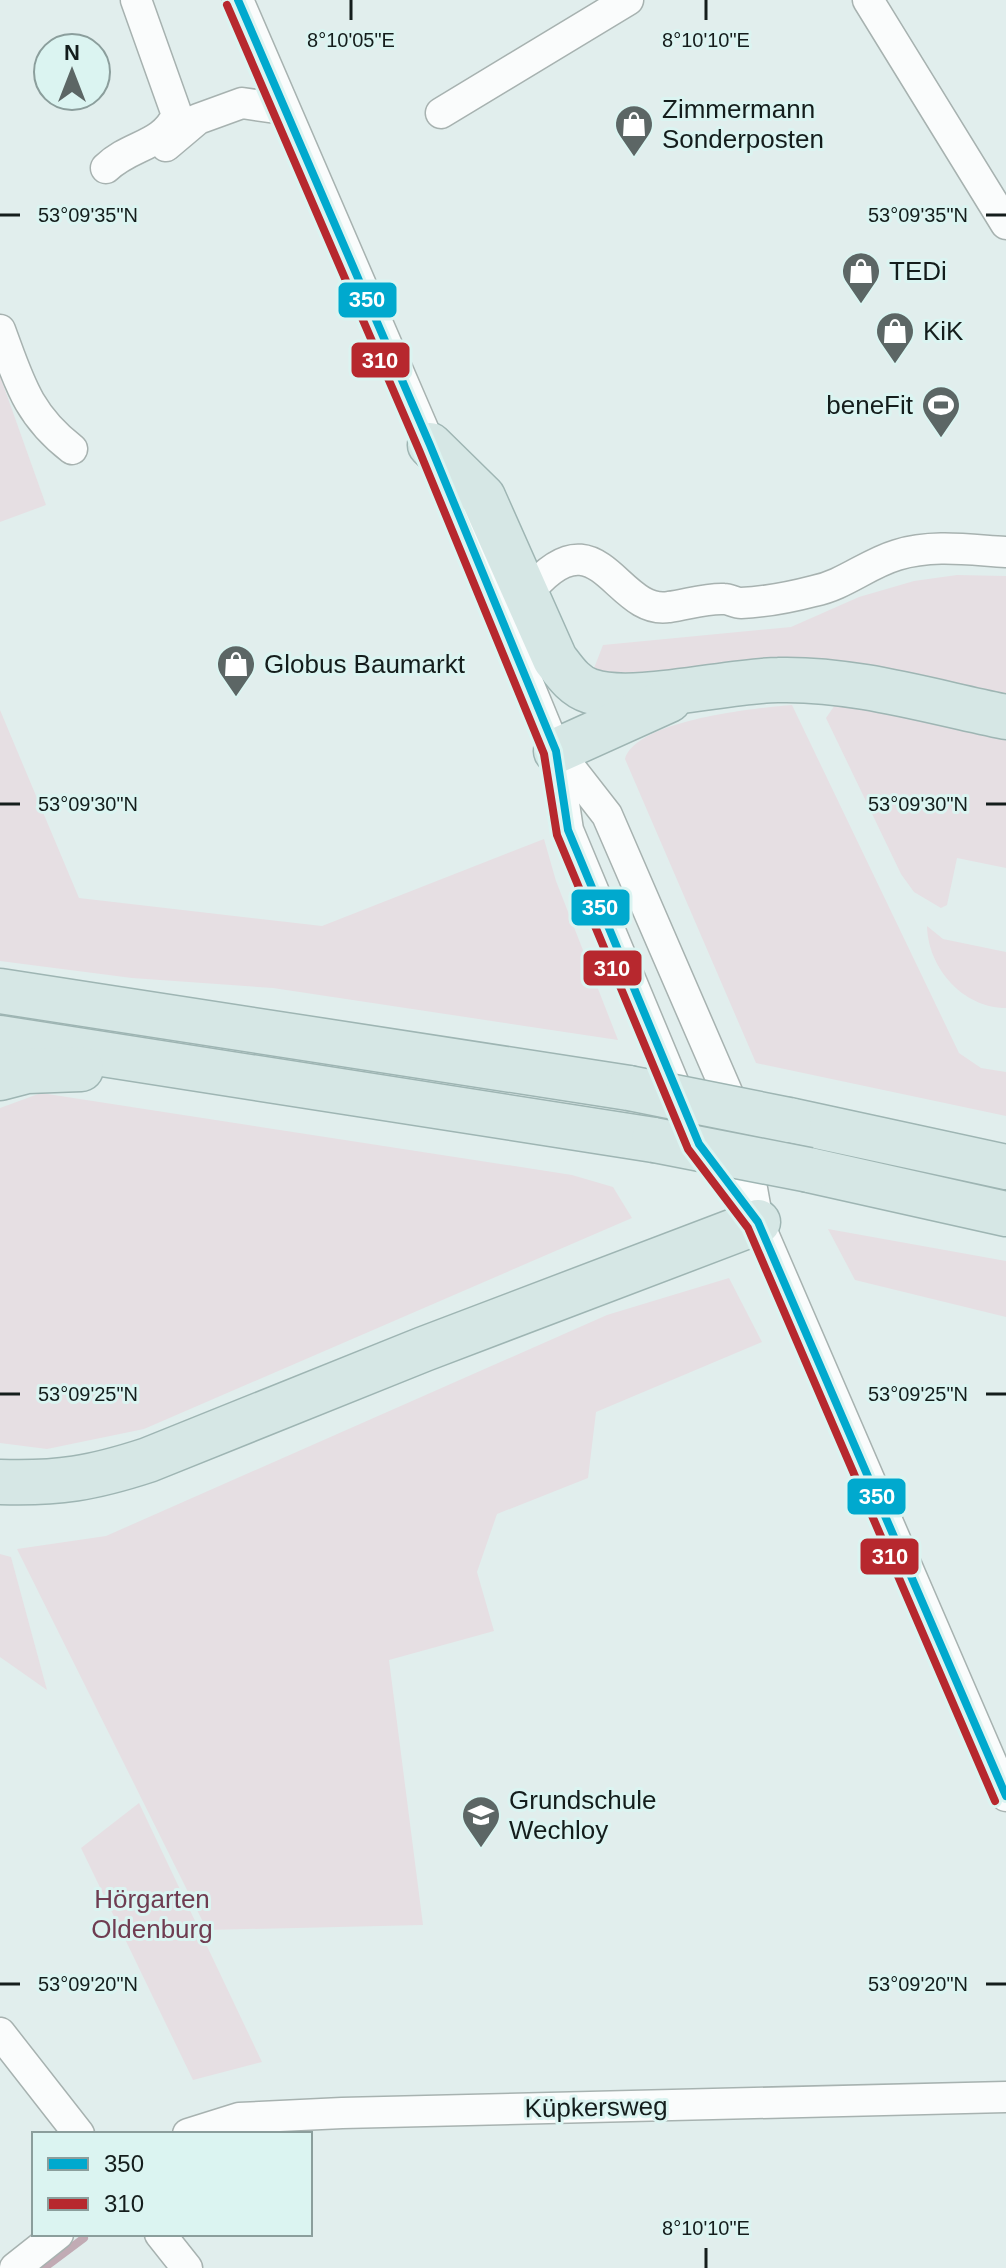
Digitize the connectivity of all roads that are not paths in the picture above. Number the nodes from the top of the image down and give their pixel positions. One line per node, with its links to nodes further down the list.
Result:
1 (136, 0): 5 (street)
2 (238, 0): 5 (street)
3 (628, 0): 6 (street)
4 (868, 0): 7 (street)
5 (283, 109): 9 (street)
6 (441, 113)
7 (1006, 224)
8 (0, 330): 10 (street)
9 (430, 445): 12 (highway); 15 (street)
10 (72, 449)
11 (1006, 552): 12 (street)
12 (527, 594): 13 (highway)
13 (689, 691): 14 (highway); 15 (highway)
14 (1006, 717)
15 (556, 751): 22 (street); 22 (street)
16 (0, 991): 20 (highway, bridge)
17 (0, 1038): 18 (highway)
18 (185, 1066): 19 (highway); 21 (highway, bridge)
19 (0, 1078)
20 (995, 1161)
21 (1006, 1214)
22 (758, 1222): 23 (highway); 24 (street)
23 (0, 1482)
24 (1006, 1796)
25 (0, 2033): 27 (street)
26 (1006, 2097): 28 (street, Küpkersweg)
27 (77, 2132)
28 (194, 2132)
29 (55, 2236): 31 (street)
30 (162, 2236): 32 (street)
31 (15, 2268)
32 (187, 2268)

